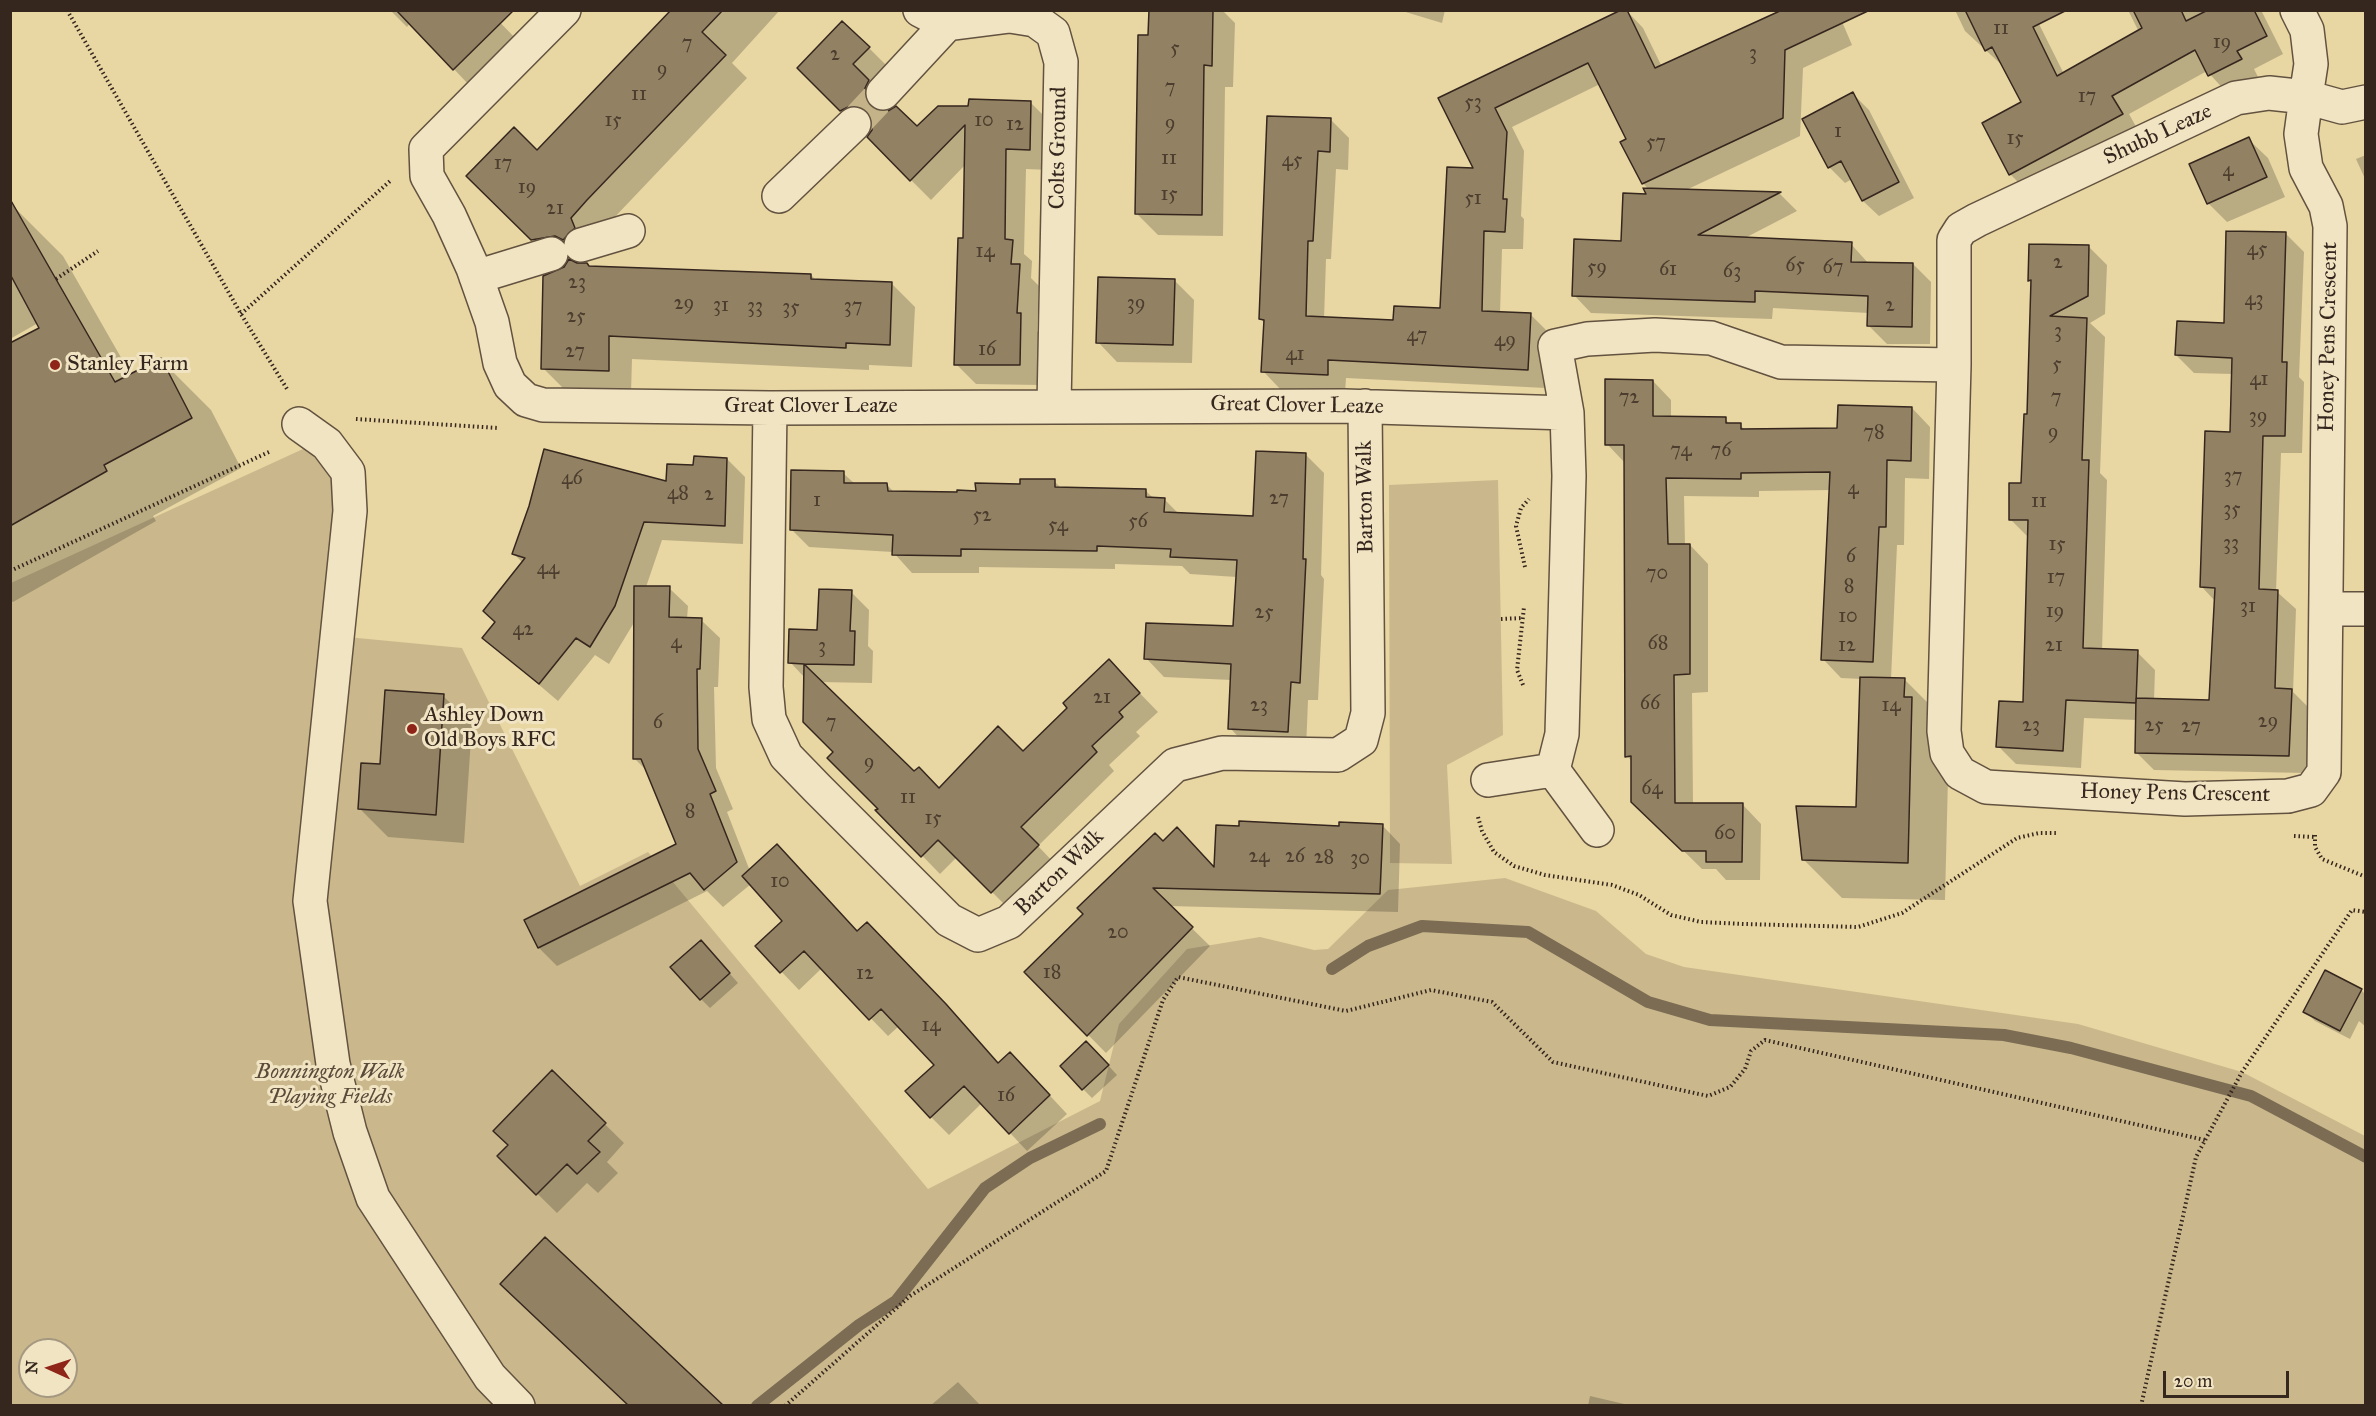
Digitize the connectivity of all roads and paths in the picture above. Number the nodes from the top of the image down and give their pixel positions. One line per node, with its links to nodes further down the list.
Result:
1 (67, 10): 18 (path)
2 (564, 10): 9 (street)
3 (2297, 10): 6 (street, Honey Pens Crescent)
4 (933, 17): 5 (street); 20 (street, Colts Ground)
5 (883, 93)
6 (2306, 97): 7 (street, Shubb Leaze); 11 (street, Shubb Leaze); 30 (street, Honey Pens Crescent)
7 (2366, 102)
8 (854, 124): 10 (street)
9 (426, 148): 16 (street, Great Clover Leaze); 18 (path)
10 (779, 196)
11 (1961, 229): 19 (street, Honey Pens Crescent)
12 (628, 231): 13 (street)
13 (581, 245)
14 (98, 251): 17 (path)
15 (550, 254): 16 (street)
16 (476, 277): 22 (street, Great Clover Leaze)
17 (56, 279)
18 (241, 314): 24 (path)
19 (1954, 365): 23 (street); 36 (street, Honey Pens Crescent)
20 (1054, 405): 21 (street, Great Clover Leaze); 22 (street, Great Clover Leaze)
21 (1365, 406): 22 (street, Barton Walk); 23 (street, Great Clover Leaze)
22 (770, 408)
23 (1567, 413): 26 (street)
24 (299, 424): 25 (path); 27 (path); 45 (street)
25 (503, 428)
26 (1569, 476): 28 (path); 35 (street)
27 (10, 572)
28 (1526, 574)
29 (1526, 596): 32 (path)
30 (2326, 609): 31 (street); 36 (street, Honey Pens Crescent)
31 (2366, 609)
32 (1523, 618): 33 (path); 34 (path)
33 (1501, 619)
34 (1527, 691)
35 (1553, 770): 37 (street); 38 (street)
36 (2311, 790): 41 (path)
37 (1482, 794): 39 (path)
38 (1597, 830)
39 (2061, 833)
40 (2292, 836): 41 (path)
41 (2315, 837): 42 (path)
42 (2366, 877)
43 (2366, 912): 44 (path)
44 (2205, 1140): 46 (path); 47 (path)
45 (518, 1406)
46 (785, 1406)
47 (2140, 1406)

